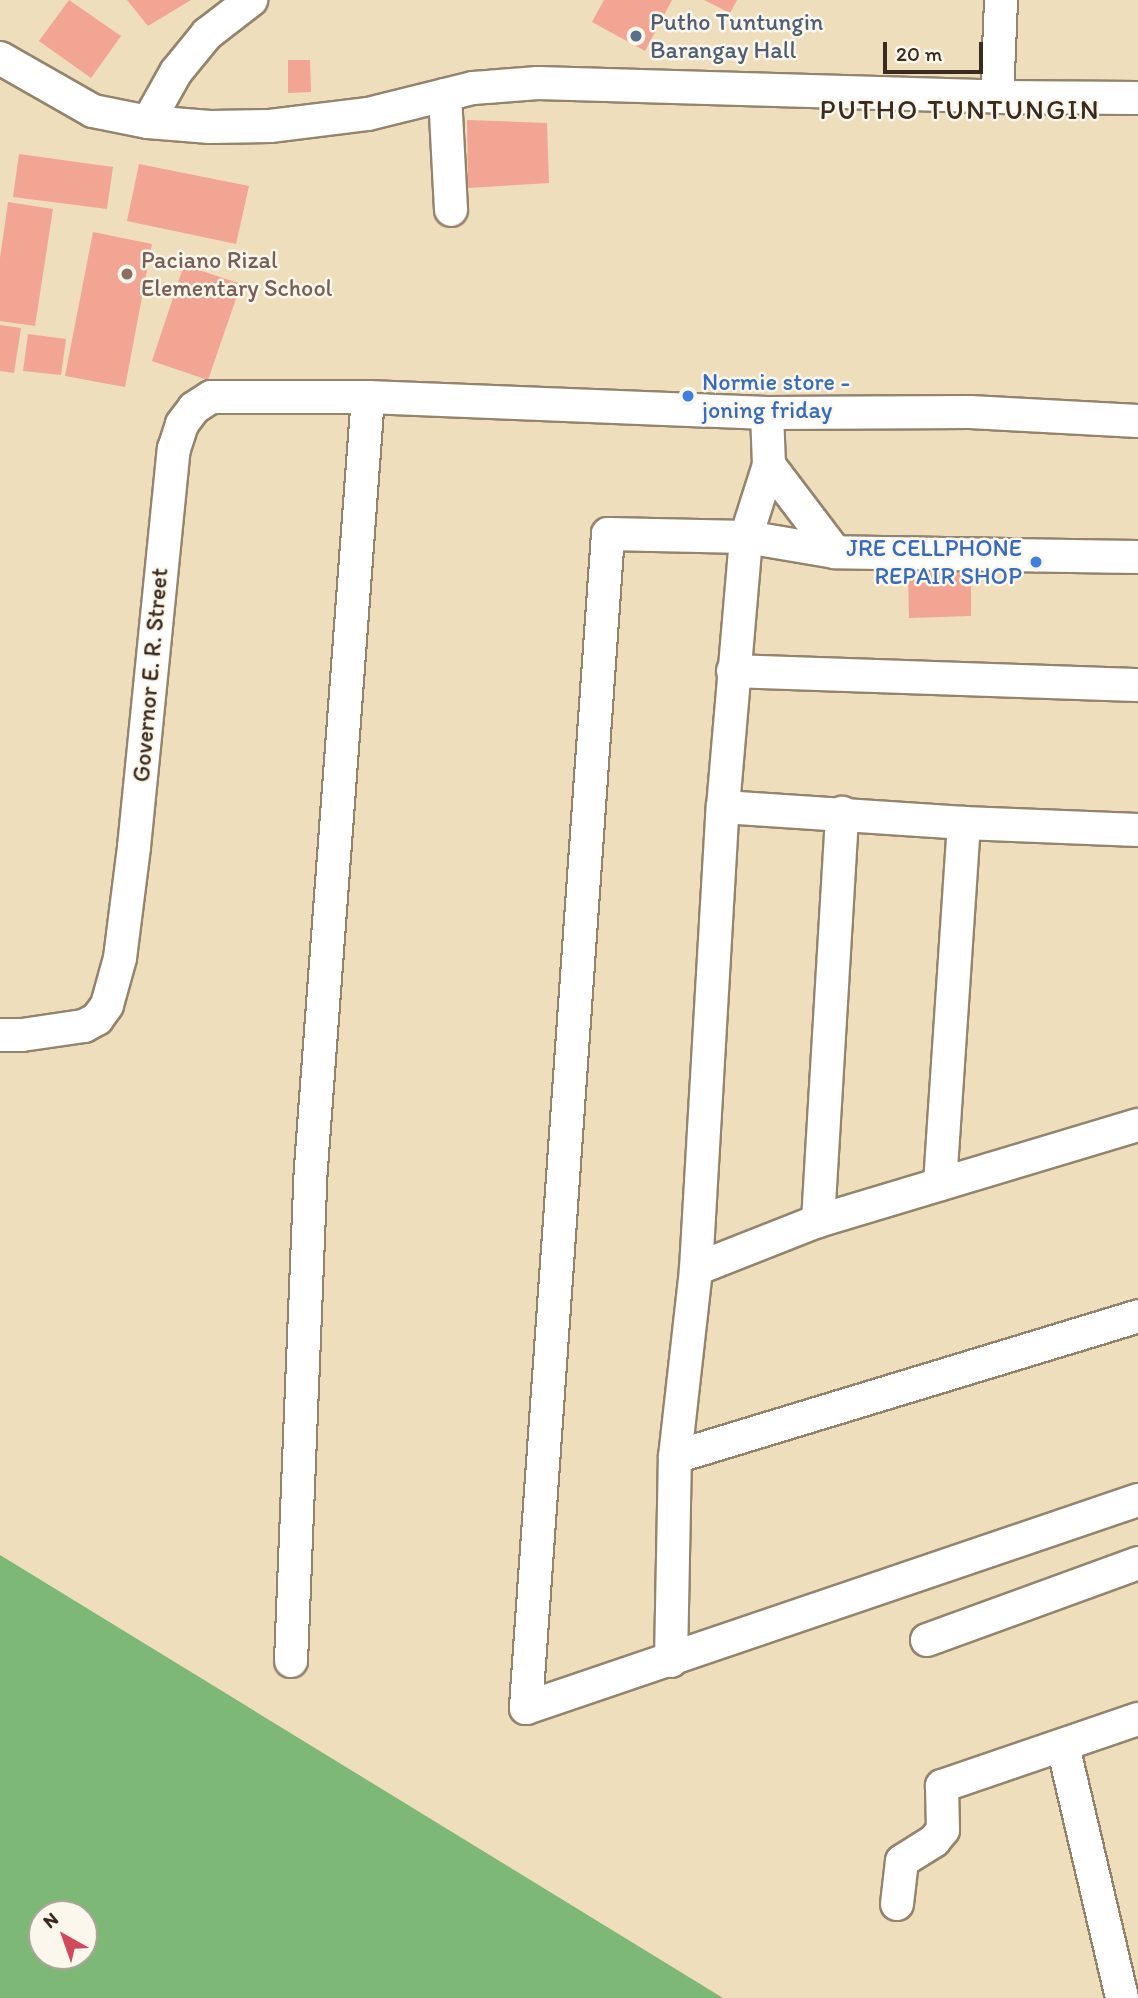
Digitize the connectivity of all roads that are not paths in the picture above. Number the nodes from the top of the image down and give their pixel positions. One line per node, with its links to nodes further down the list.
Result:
1 (251, 0): 7 (street)
2 (1001, 0): 5 (street)
3 (0, 58): 7 (street)
4 (445, 95): 5 (street); 7 (street); 8 (street)
5 (997, 97): 6 (street)
6 (1138, 98)
7 (148, 122)
8 (451, 210)
9 (368, 397): 10 (street, Governor E. R. Street); 22 (street, Governor E. R. Street); 32 (street)
10 (767, 413): 11 (street, Governor E. R. Street); 12 (street)
11 (1138, 421)
12 (769, 465): 13 (street); 14 (street)
13 (746, 537): 14 (street); 16 (street); 33 (street)
14 (835, 552): 15 (street)
15 (1138, 557)
16 (733, 671): 17 (street); 18 (street)
17 (1138, 685)
18 (723, 807): 19 (street); 26 (street)
19 (842, 813): 20 (street); 25 (street)
20 (964, 823): 21 (street); 24 (street)
21 (1138, 830)
22 (0, 1035)
23 (1138, 1125): 24 (street)
24 (940, 1184): 25 (street)
25 (818, 1221): 26 (street)
26 (696, 1269): 28 (street)
27 (1138, 1316): 28 (street)
28 (675, 1457): 33 (street)
29 (1138, 1500): 33 (street)
30 (1138, 1563): 31 (street)
31 (927, 1640)
32 (292, 1661)
33 (671, 1661)
34 (1138, 1719): 35 (street)
35 (1063, 1746): 36 (street); 37 (street)
36 (897, 1904)
37 (1122, 1998)

